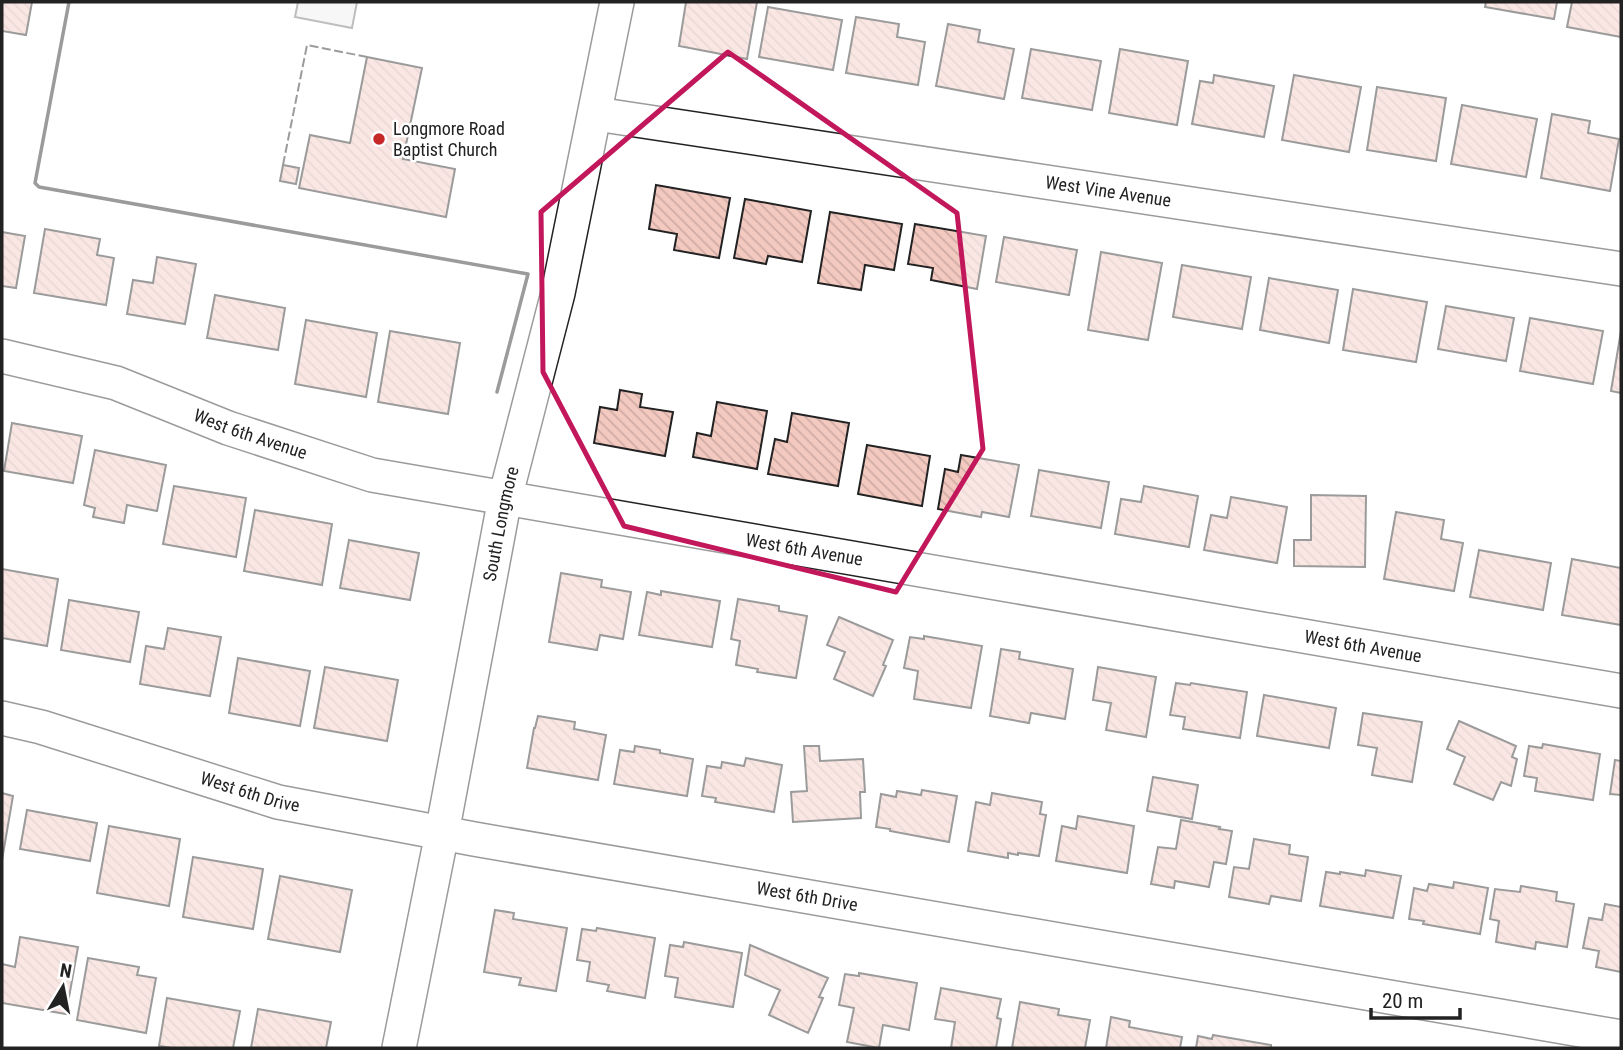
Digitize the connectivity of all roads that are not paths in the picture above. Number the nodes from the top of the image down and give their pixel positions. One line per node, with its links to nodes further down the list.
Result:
1 (617, 2): 2 (street, South Longmore)
2 (596, 114): 3 (street, West Vine Avenue); 5 (street, South Longmore)
3 (1621, 268)
4 (2, 356): 5 (street, West 6th Avenue)
5 (505, 498): 6 (street, West 6th Avenue); 8 (street, South Longmore)
6 (1621, 691)
7 (2, 718): 8 (street, West 6th Drive)
8 (442, 833): 9 (street, West 6th Drive); 10 (street, South Longmore)
9 (1621, 1037)
10 (399, 1048)

